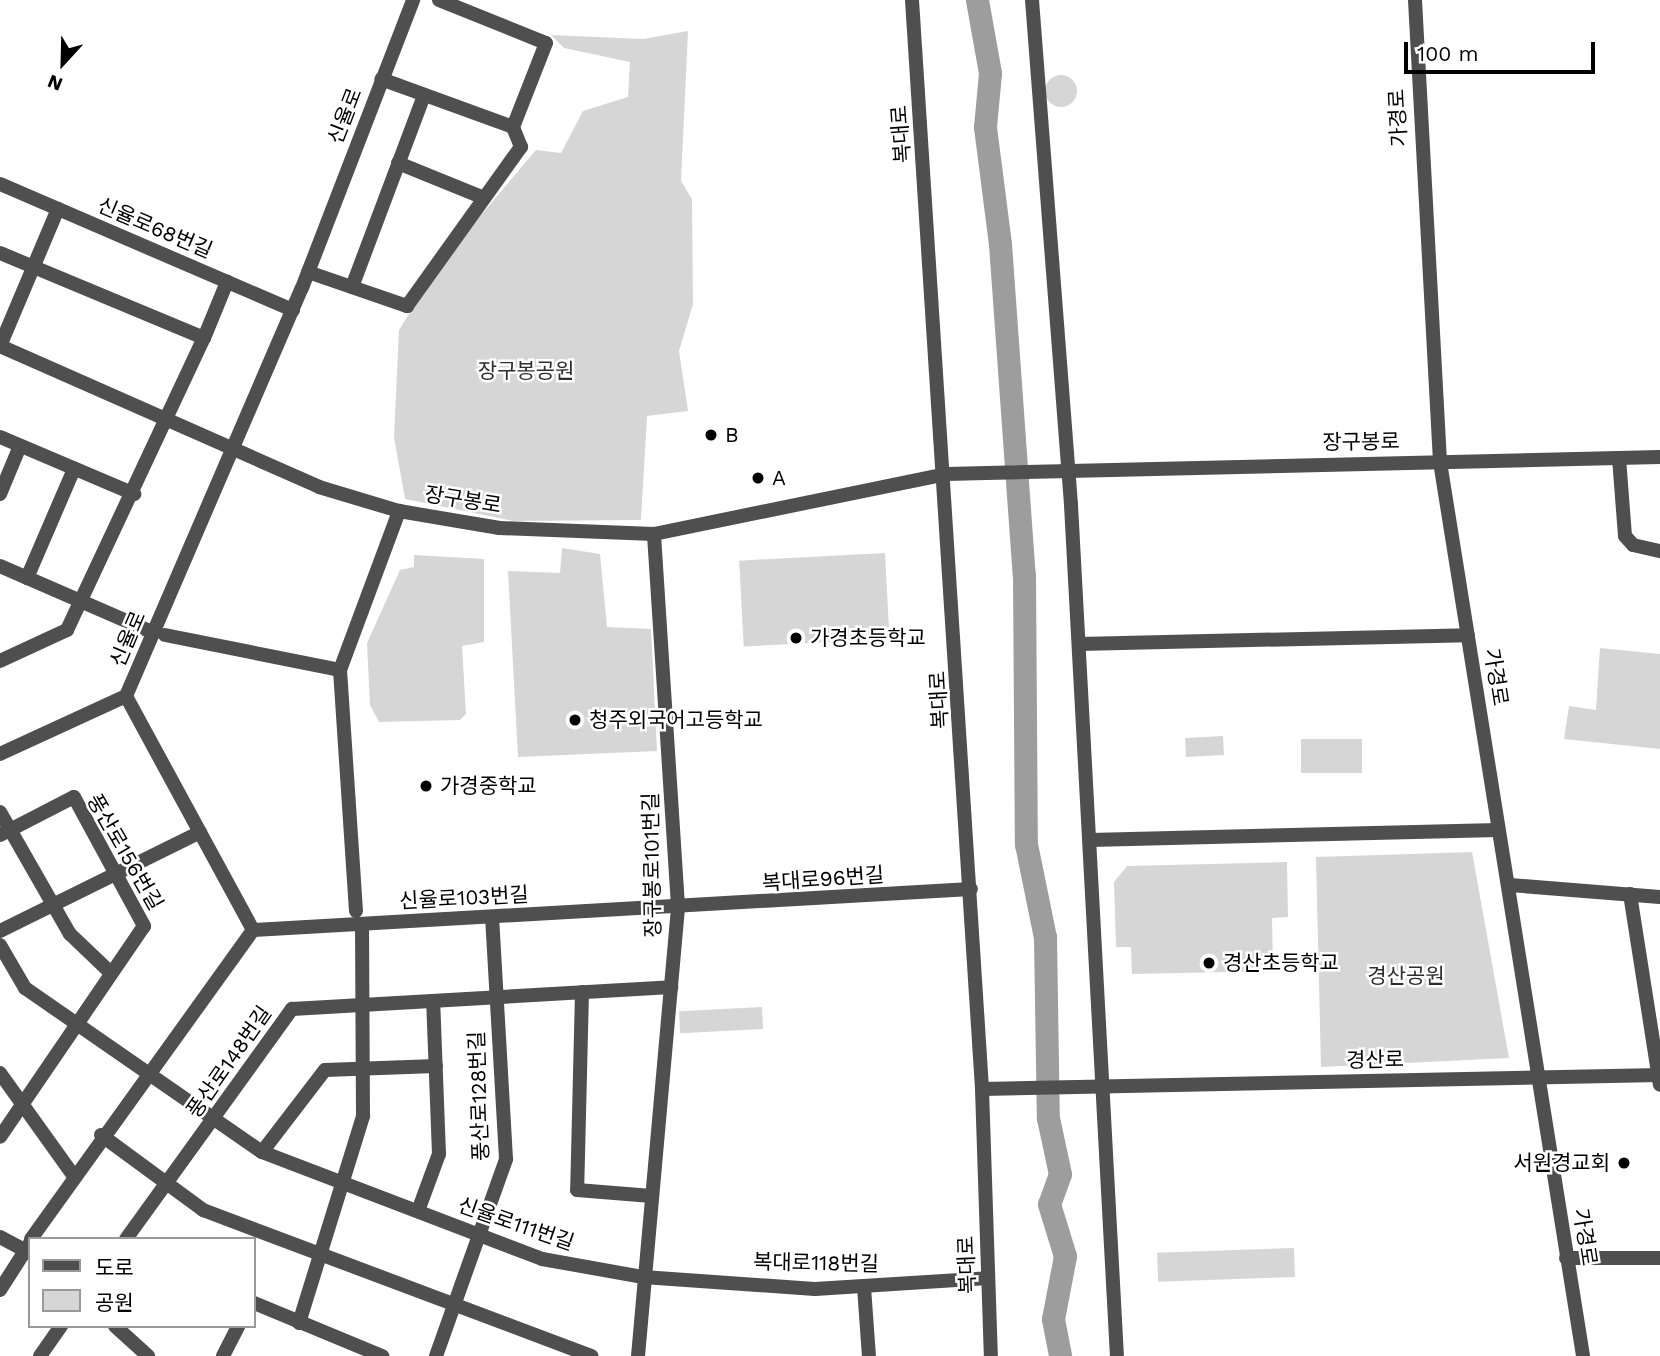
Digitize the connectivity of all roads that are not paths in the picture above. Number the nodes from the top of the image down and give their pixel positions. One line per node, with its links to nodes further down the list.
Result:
1 (413, 0): 6 (street, 신율로)
2 (439, 0): 8 (street)
3 (912, 0): 30 (street, 복대로)
4 (1032, 0): 29 (street)
5 (1415, 0): 27 (street, 가경로)
6 (381, 79): 7 (street); 15 (street, 신율로)
7 (424, 95): 8 (street); 9 (street)
8 (513, 127): 11 (street)
9 (398, 163): 11 (street); 17 (street)
10 (0, 184): 12 (street, 신율로68번길)
11 (484, 198): 17 (street)
12 (58, 209): 14 (street); 16 (street, 신율로68번길)
13 (0, 253): 14 (street)
14 (34, 267): 19 (street); 20 (street)
15 (308, 272): 17 (street); 18 (street, 신율로)
16 (226, 282): 18 (street, 신율로68번길); 19 (street)
17 (352, 287)
18 (293, 310): 24 (street, 신율로)
19 (204, 338): 21 (street)
20 (0, 346): 21 (street, 장구봉로)
21 (169, 420): 24 (street, 장구봉로); 32 (street)
22 (0, 437): 23 (street)
23 (20, 446): 28 (street); 31 (street)
24 (232, 451): 33 (street, 장구봉로); 39 (street, 신율로)
25 (1660, 457): 26 (street, 장구봉로)
26 (1619, 458): 27 (street, 장구봉로); 35 (street)
27 (1440, 461): 29 (street, 장구봉로); 40 (street, 가경로)
28 (74, 469): 32 (street); 37 (street)
29 (1066, 469): 30 (street, 장구봉로); 41 (street)
30 (946, 474): 34 (street, 장구봉로); 53 (street, 복대로)
31 (0, 494)
32 (134, 494): 38 (street)
33 (399, 511): 34 (street, 장구봉로); 43 (street)
34 (654, 534): 57 (street, 장구봉로101번길)
35 (1660, 551)
36 (0, 566): 37 (street)
37 (27, 578): 38 (street)
38 (80, 600): 39 (street); 42 (street)
39 (159, 634): 43 (street); 44 (street, 신율로)
40 (1468, 635): 41 (street); 47 (street, 가경로)
41 (1079, 644): 50 (street)
42 (0, 661)
43 (340, 670): 58 (street)
44 (127, 696): 45 (street); 49 (street, 신율로)
45 (0, 754)
46 (0, 812): 48 (street)
47 (1499, 830): 50 (street); 52 (street, 가경로)
48 (5, 832): 51 (street, 풍산로156번길); 56 (street)
49 (200, 832): 51 (street); 61 (street, 신율로)
50 (1090, 840): 77 (street)
51 (116, 874): 56 (street); 64 (street, 풍산로156번길)
52 (1510, 885): 54 (street); 75 (street, 가경로)
53 (971, 889): 57 (street, 복대로96번길); 78 (street, 복대로)
54 (1630, 894): 55 (street); 76 (street)
55 (1660, 897)
56 (54, 905): 62 (street); 64 (street)
57 (677, 909): 59 (street, 신율로103번길); 65 (street, 장구봉로101번길)
58 (356, 911)
59 (492, 917): 60 (street, 신율로103번길); 67 (street, 풍산로128번길)
60 (362, 925): 61 (street, 신율로103번길); 69 (street)
61 (253, 930): 74 (street)
62 (0, 931)
63 (0, 945): 70 (street)
64 (111, 972): 70 (street, 풍산로156번길)
65 (671, 987): 66 (street, 풍산로148번길); 87 (street, 장구봉로101번길)
66 (582, 992): 67 (street, 풍산로148번길); 87 (street)
67 (496, 997): 68 (street, 풍산로148번길); 89 (street, 풍산로128번길)
68 (433, 1001): 69 (street, 풍산로148번길); 71 (street)
69 (364, 1005): 72 (street); 80 (street, 풍산로148번길)
70 (74, 1026): 74 (street, 신율로111번길); 79 (street, 풍산로156번길)
71 (436, 1066): 72 (street); 88 (street)
72 (365, 1069): 83 (street); 85 (street)
73 (0, 1073): 79 (street)
74 (143, 1075): 80 (street, 신율로111번길); 81 (street)
75 (1541, 1077): 76 (street, 경산로); 77 (street, 경산로); 96 (street, 가경로)
76 (1660, 1078)
77 (1096, 1086): 78 (street, 경산로); 117 (street)
78 (982, 1089): 99 (street, 복대로)
79 (20, 1102): 82 (street, 풍산로156번길); 84 (street)
80 (212, 1123): 83 (street, 신율로111번길); 86 (street, 풍산로148번길)
81 (101, 1135): 84 (street); 86 (street)
82 (0, 1137)
83 (262, 1152): 85 (street, 신율로111번길)
84 (73, 1175): 91 (street)
85 (346, 1184): 88 (street, 신율로111번길); 95 (street)
86 (167, 1185): 92 (street, 풍산로148번길); 95 (street)
87 (652, 1196): 98 (street, 장구봉로101번길)
88 (418, 1211): 89 (street, 신율로111번길)
89 (480, 1235): 98 (street, 신율로111번길); 103 (street, 풍산로128번길)
90 (0, 1237): 93 (street)
91 (35, 1237)
92 (128, 1237)
93 (28, 1246)
94 (28, 1248): 101 (street)
95 (320, 1255): 103 (street); 104 (street)
96 (1566, 1258): 97 (street); 118 (street, 가경로)
97 (1660, 1258)
98 (643, 1277): 100 (street, 복대로118번길); 114 (street, 장구봉로101번길)
99 (988, 1278): 100 (street, 복대로118번길); 116 (street, 복대로)
100 (864, 1287): 115 (street)
101 (0, 1290)
102 (256, 1304): 104 (street)
103 (454, 1306): 112 (street, 풍산로128번길); 113 (street)
104 (299, 1323): 111 (street)
105 (60, 1328): 108 (street)
106 (117, 1328): 109 (street)
107 (237, 1328): 110 (street)
108 (40, 1356)
109 (148, 1356)
110 (223, 1356)
111 (382, 1356)
112 (436, 1356)
113 (592, 1356)
114 (638, 1356)
115 (869, 1356)
116 (991, 1356)
117 (1117, 1356)
118 (1583, 1356)

